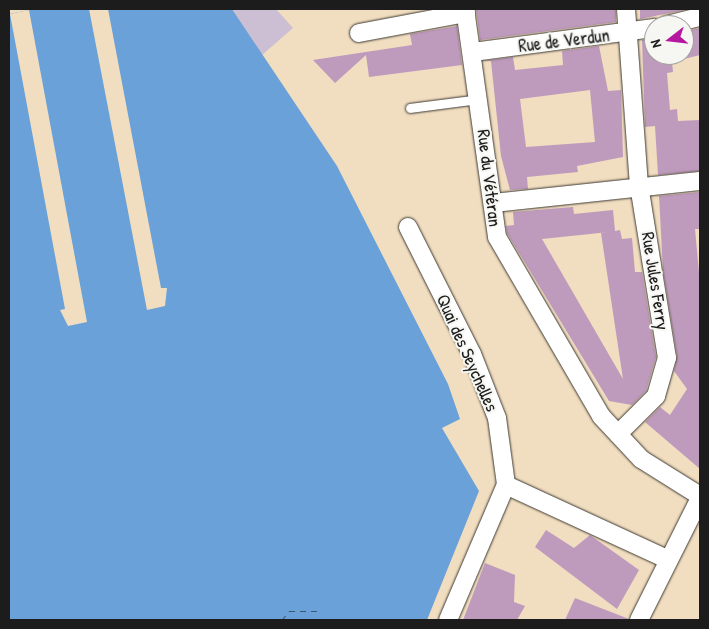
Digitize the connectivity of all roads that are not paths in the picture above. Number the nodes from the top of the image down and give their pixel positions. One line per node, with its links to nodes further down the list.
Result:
1 (626, 9): 5 (street, Rue Jules Ferry)
2 (465, 11): 4 (street); 6 (street, Rue du Vétéran)
3 (644, 30): 5 (street, Rue de Verdun)
4 (359, 33)
5 (629, 34): 6 (street, Rue de Verdun); 10 (street, Rue Jules Ferry)
6 (473, 52): 7 (street, Rue du Vétéran)
7 (479, 99): 8 (lane); 11 (street, Rue du Vétéran)
8 (410, 108)
9 (700, 180): 10 (street)
10 (639, 186): 11 (street); 13 (street, Rue Jules Ferry)
11 (493, 203): 13 (street, Rue du Vétéran)
12 (408, 228): 14 (street, Quai des Seychelles)
13 (618, 434): 15 (street)
14 (506, 485): 17 (street); 18 (street)
15 (700, 497): 16 (street)
16 (694, 521): 17 (street)
17 (667, 559): 19 (street)
18 (448, 620)
19 (639, 620)

